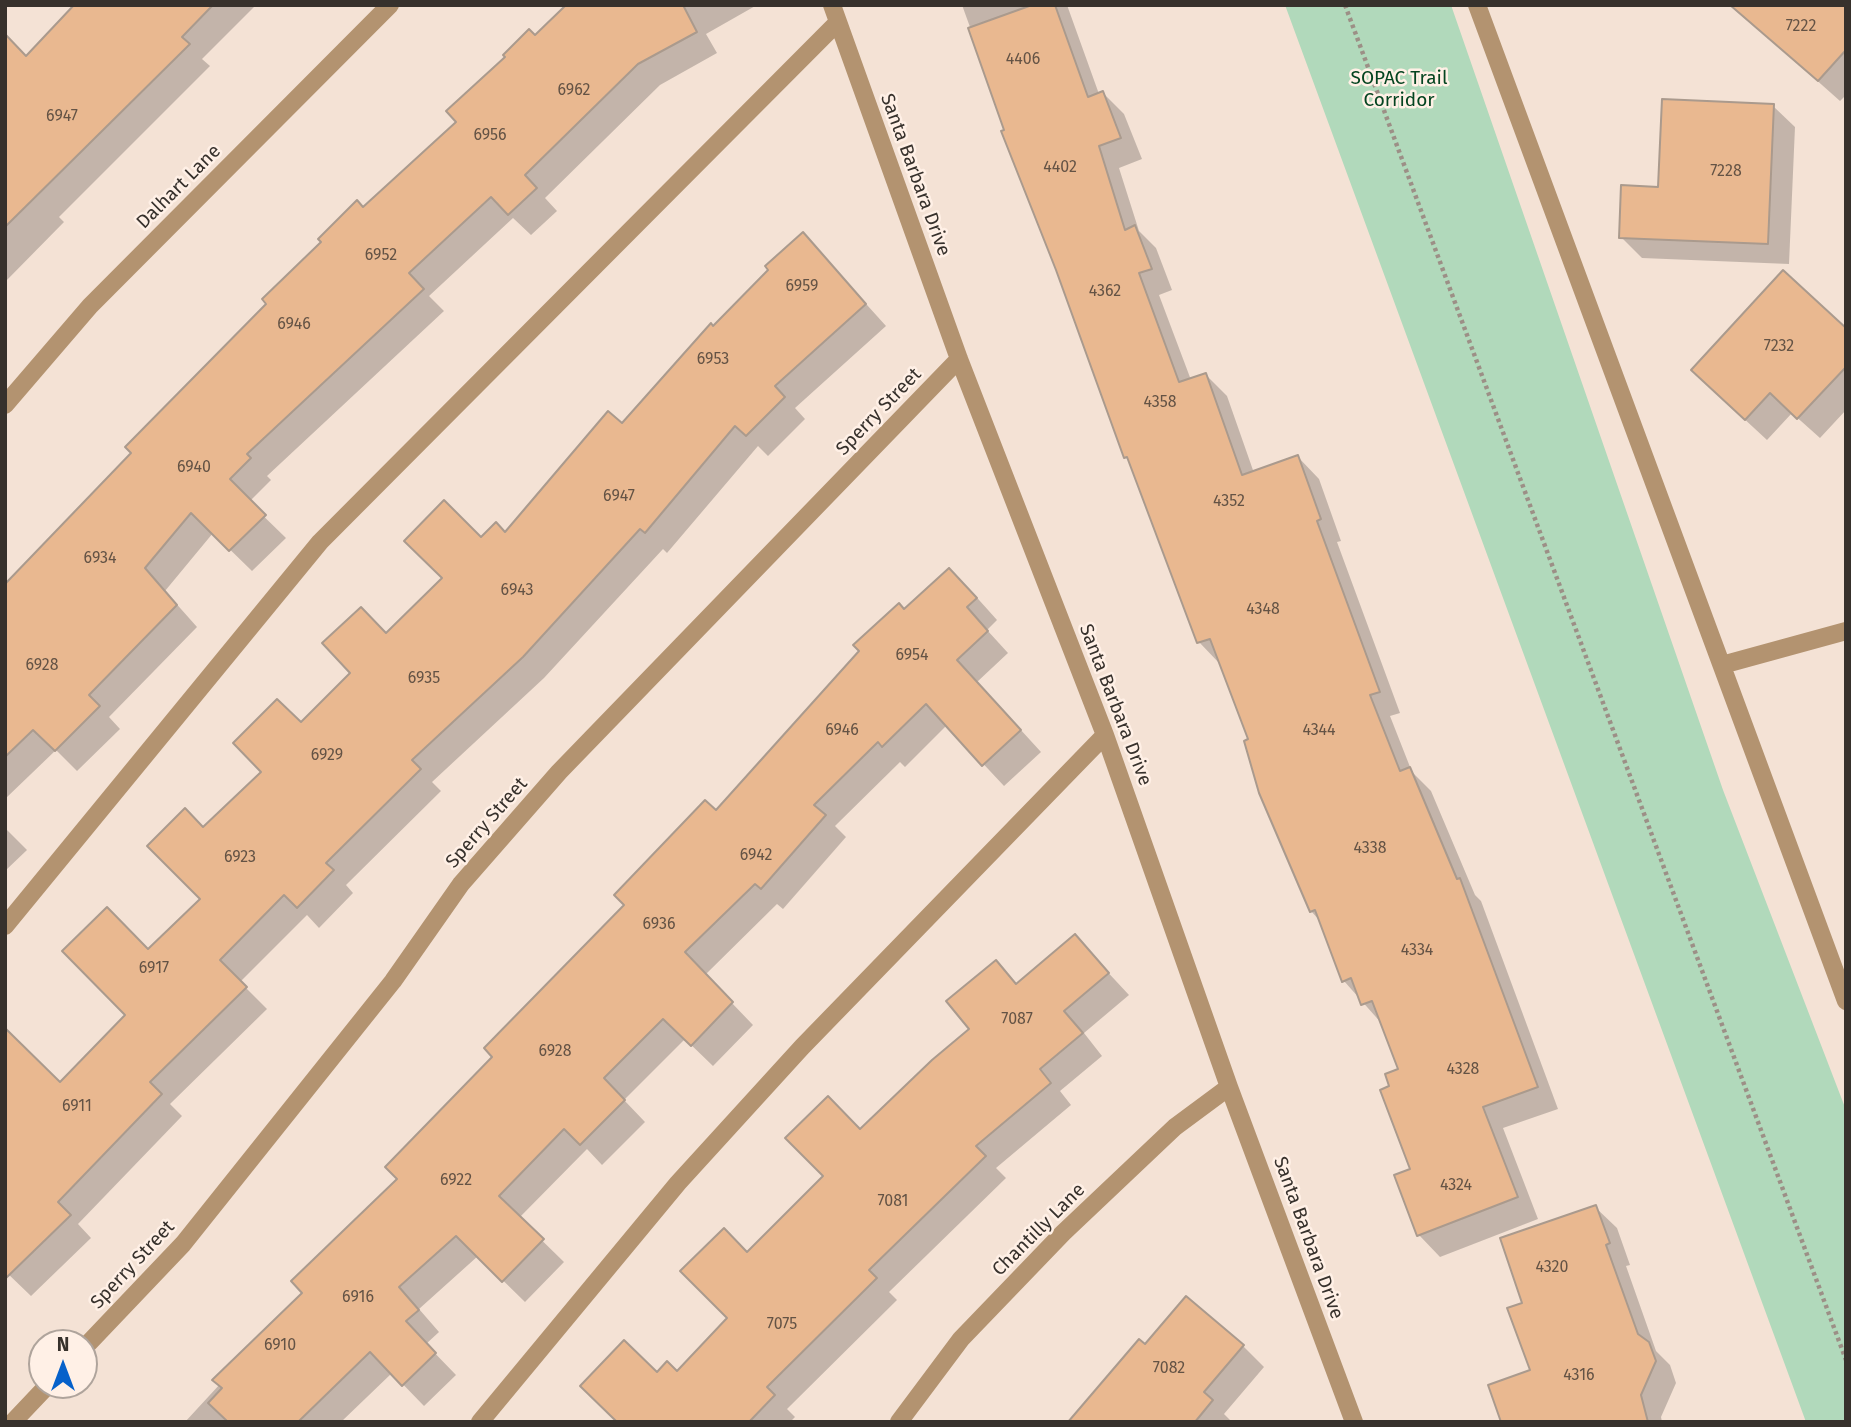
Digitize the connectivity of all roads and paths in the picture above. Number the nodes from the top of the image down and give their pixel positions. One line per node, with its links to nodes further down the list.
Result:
1 (390, 5): 6 (street, Dalhart Lane)
2 (1345, 5): 14 (path)
3 (1477, 5): 8 (street)
4 (835, 14): 5 (street, Santa Barbara Drive); 10 (street)
5 (959, 359): 9 (street, Santa Barbara Drive); 13 (street, Sperry Street)
6 (5, 405)
7 (1846, 631): 8 (street)
8 (1721, 665): 11 (street)
9 (1105, 735): 12 (street, Santa Barbara Drive); 17 (street)
10 (5, 926)
11 (1846, 1001)
12 (1229, 1087): 18 (street, Chantilly Lane); 19 (street, Santa Barbara Drive)
13 (98, 1333)
14 (1846, 1360)
15 (35, 1399): 16 (street)
16 (13, 1422)
17 (480, 1422)
18 (898, 1422)
19 (1354, 1422)

